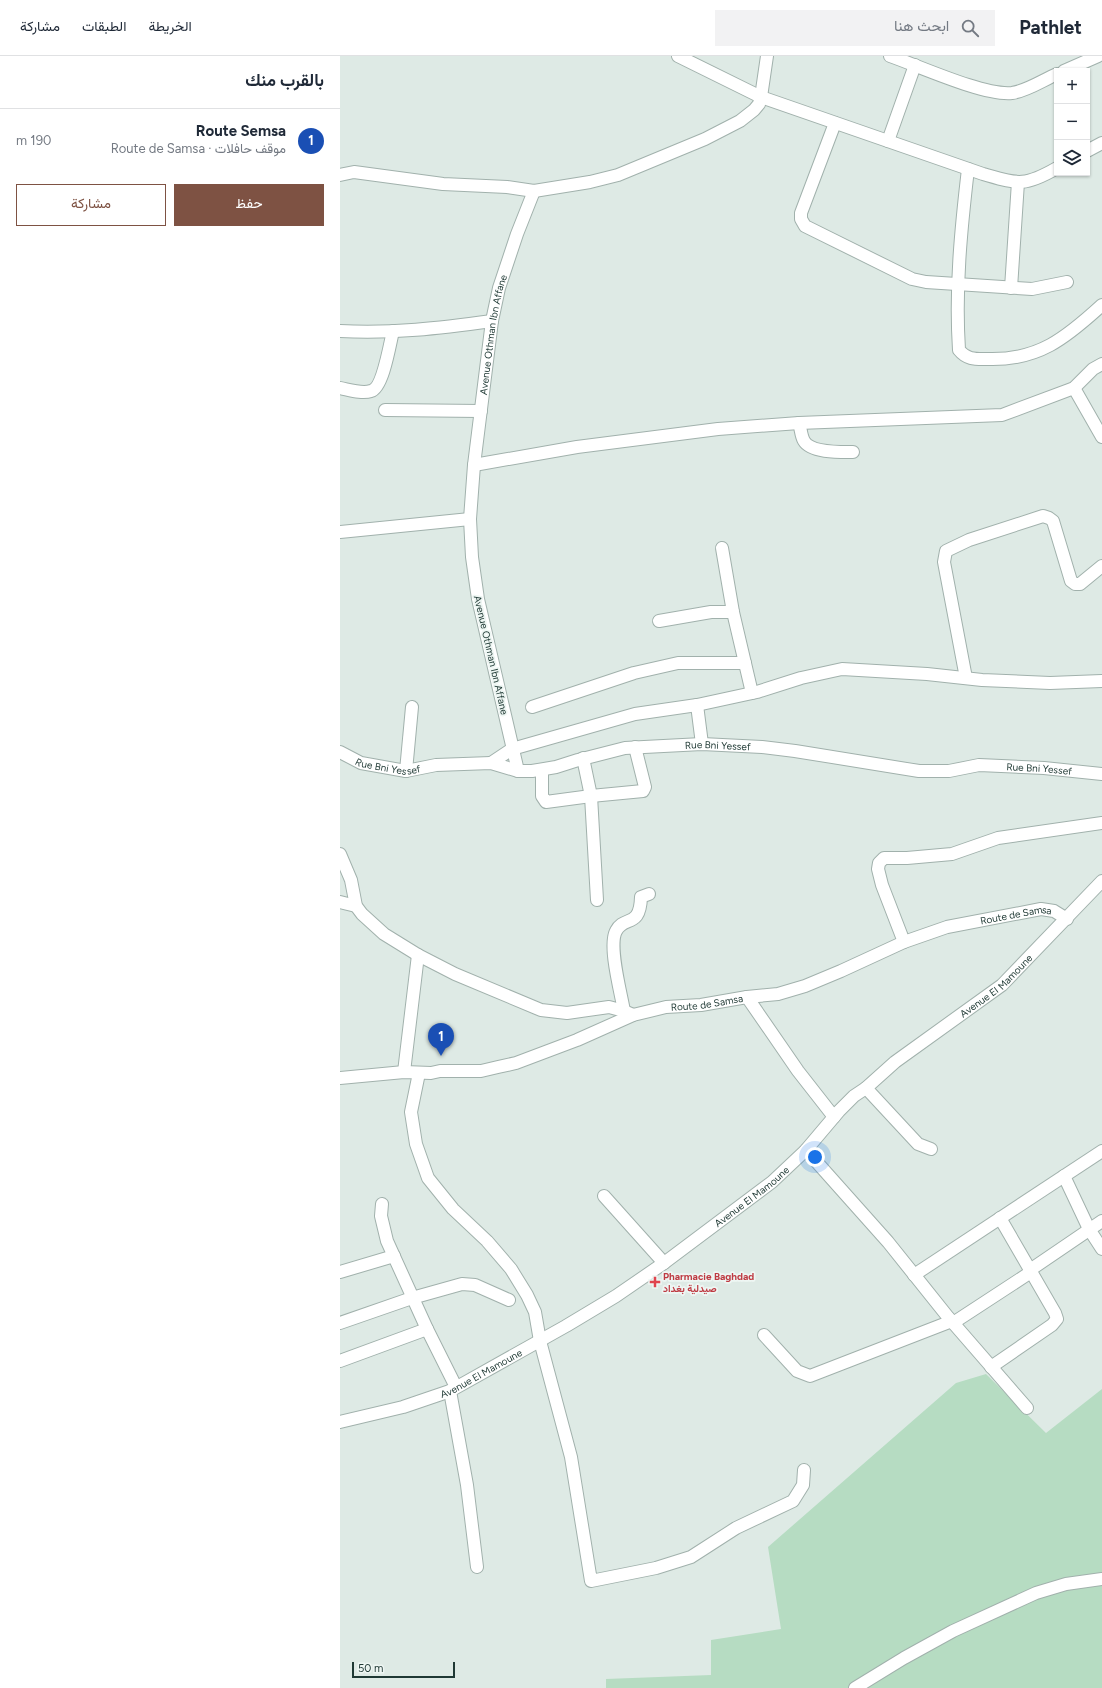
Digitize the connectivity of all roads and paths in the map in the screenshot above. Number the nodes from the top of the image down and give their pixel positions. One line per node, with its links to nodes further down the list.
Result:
1 (678, 56): 8 (street)
2 (767, 56): 8 (street)
3 (890, 56): 5 (street)
4 (1098, 56): 6 (street)
5 (915, 65): 7 (street); 10 (street)
6 (1071, 68)
7 (1054, 75)
8 (761, 97): 9 (street); 17 (street)
9 (835, 123): 10 (street); 19 (street)
10 (888, 141): 13 (street)
11 (1102, 143): 12 (street)
12 (1090, 149)
13 (968, 169): 16 (street); 19 (street)
14 (1054, 170): 16 (street)
15 (340, 174): 17 (street)
16 (1018, 182): 20 (street)
17 (534, 191): 22 (street, Avenue Othman Ibn Affane)
18 (1067, 282): 20 (street)
19 (958, 283): 20 (street); 21 (street)
20 (1011, 288)
21 (1102, 305)
22 (492, 321): 24 (street); 29 (street, Avenue Othman Ibn Affane)
23 (340, 331): 24 (street)
24 (393, 331): 26 (street)
25 (1102, 364): 27 (street)
26 (340, 388)
27 (1074, 388): 30 (street); 31 (street)
28 (385, 410): 29 (street)
29 (480, 411): 33 (street, Avenue Othman Ibn Affane)
30 (799, 423): 32 (street); 33 (street)
31 (1102, 436)
32 (853, 452)
33 (474, 465): 34 (street, Avenue Othman Ibn Affane)
34 (470, 519): 35 (street); 49 (street, Avenue Othman Ibn Affane)
35 (340, 532)
36 (722, 548): 38 (street)
37 (1102, 566): 41 (street)
38 (733, 612): 39 (street); 40 (street)
39 (659, 621)
40 (745, 663): 43 (street); 46 (street)
41 (966, 678): 42 (street); 43 (street)
42 (1102, 681)
43 (752, 693): 44 (street)
44 (697, 704): 47 (street); 49 (street)
45 (412, 707): 54 (street)
46 (532, 707)
47 (702, 744): 48 (street, Rue Bni Yessef); 56 (street, Rue Bni Yessef)
48 (635, 747): 51 (street, Rue Bni Yessef); 57 (street)
49 (512, 749): 52 (street); 55 (street, Avenue Othman Ibn Affane)
50 (340, 752): 54 (street, Rue Bni Yessef)
51 (583, 758): 53 (street, Rue Bni Yessef); 57 (street)
52 (491, 763): 54 (street, Rue Bni Yessef); 55 (street, Rue Bni Yessef)
53 (542, 770): 55 (street, Rue Bni Yessef); 57 (street)
54 (406, 771)
55 (518, 771)
56 (1102, 774)
57 (590, 796): 62 (street)
58 (1102, 823): 66 (street)
59 (340, 854): 64 (street)
60 (1102, 881): 65 (street, Avenue El Mamoune)
61 (649, 894): 69 (street)
62 (597, 900)
63 (340, 902): 64 (street)
64 (356, 906): 67 (street)
65 (1067, 919): 66 (street, Route de Samsa); 73 (street, Avenue El Mamoune)
66 (904, 942): 68 (street, Route de Samsa)
67 (418, 955): 69 (street); 70 (street)
68 (747, 997): 69 (street, Route de Samsa); 74 (street)
69 (629, 1013): 71 (street, Route de Samsa)
70 (404, 1072): 71 (street, Route de Samsa); 72 (street, Route de Samsa)
71 (418, 1073): 96 (street)
72 (340, 1078)
73 (866, 1088): 74 (street, Avenue El Mamoune); 75 (street)
74 (834, 1117): 76 (street, Avenue El Mamoune)
75 (931, 1149)
76 (806, 1150): 86 (street, Avenue El Mamoune); 89 (street)
77 (1102, 1152): 78 (street)
78 (1064, 1176): 81 (street); 83 (street)
79 (604, 1196): 86 (street)
80 (382, 1204): 85 (street)
81 (1000, 1218): 87 (street); 89 (street)
82 (1102, 1220): 83 (street)
83 (1089, 1229): 84 (street); 87 (street)
84 (1102, 1249)
85 (394, 1256): 88 (street); 90 (street)
86 (664, 1263): 96 (street, Avenue El Mamoune)
87 (1031, 1271): 92 (street); 98 (street)
88 (340, 1272)
89 (914, 1275): 92 (street)
90 (412, 1298): 91 (street); 93 (street); 94 (street)
91 (509, 1300)
92 (952, 1322): 95 (street); 98 (street)
93 (340, 1323)
94 (427, 1329): 97 (street); 99 (street)
95 (764, 1335)
96 (540, 1341): 99 (street, Avenue El Mamoune); 102 (street)
97 (340, 1361)
98 (991, 1367): 100 (street)
99 (453, 1389): 101 (street, Avenue El Mamoune); 103 (street)
100 (1027, 1408)
101 (340, 1422)
102 (804, 1470)
103 (477, 1567)
104 (1102, 1579): 105 (street)
105 (855, 1688)

